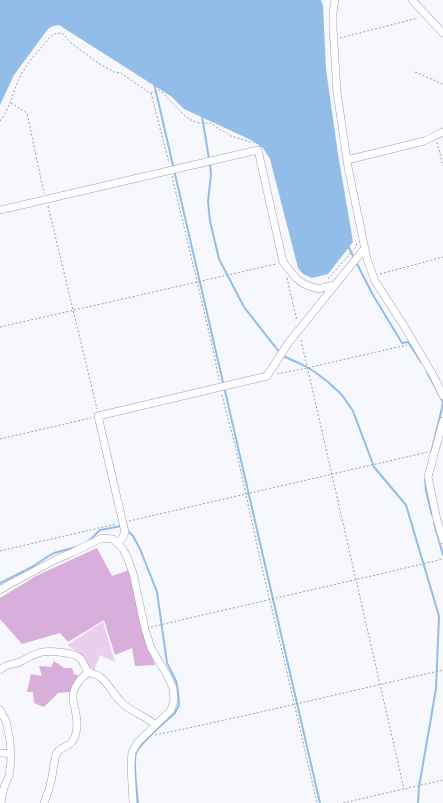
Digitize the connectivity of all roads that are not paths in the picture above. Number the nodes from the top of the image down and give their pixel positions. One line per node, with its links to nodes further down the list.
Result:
1 (335, 0): 5 (street)
2 (412, 0): 3 (street)
3 (443, 33)
4 (443, 132): 5 (street)
5 (347, 160): 7 (street)
6 (0, 210): 8 (street)
7 (365, 248): 8 (street); 9 (street)
8 (334, 285): 14 (street)
9 (443, 396)
10 (443, 421): 12 (street)
11 (443, 505): 12 (street)
12 (434, 507): 13 (street)
13 (443, 540)
14 (117, 543): 15 (street); 19 (street)
15 (0, 590)
16 (0, 670): 17 (street)
17 (89, 672): 19 (street); 23 (street)
18 (0, 710): 21 (street)
19 (155, 725): 24 (street)
20 (0, 753): 21 (street)
21 (11, 754): 22 (street)
22 (1, 803)
23 (44, 803)
24 (133, 803)

